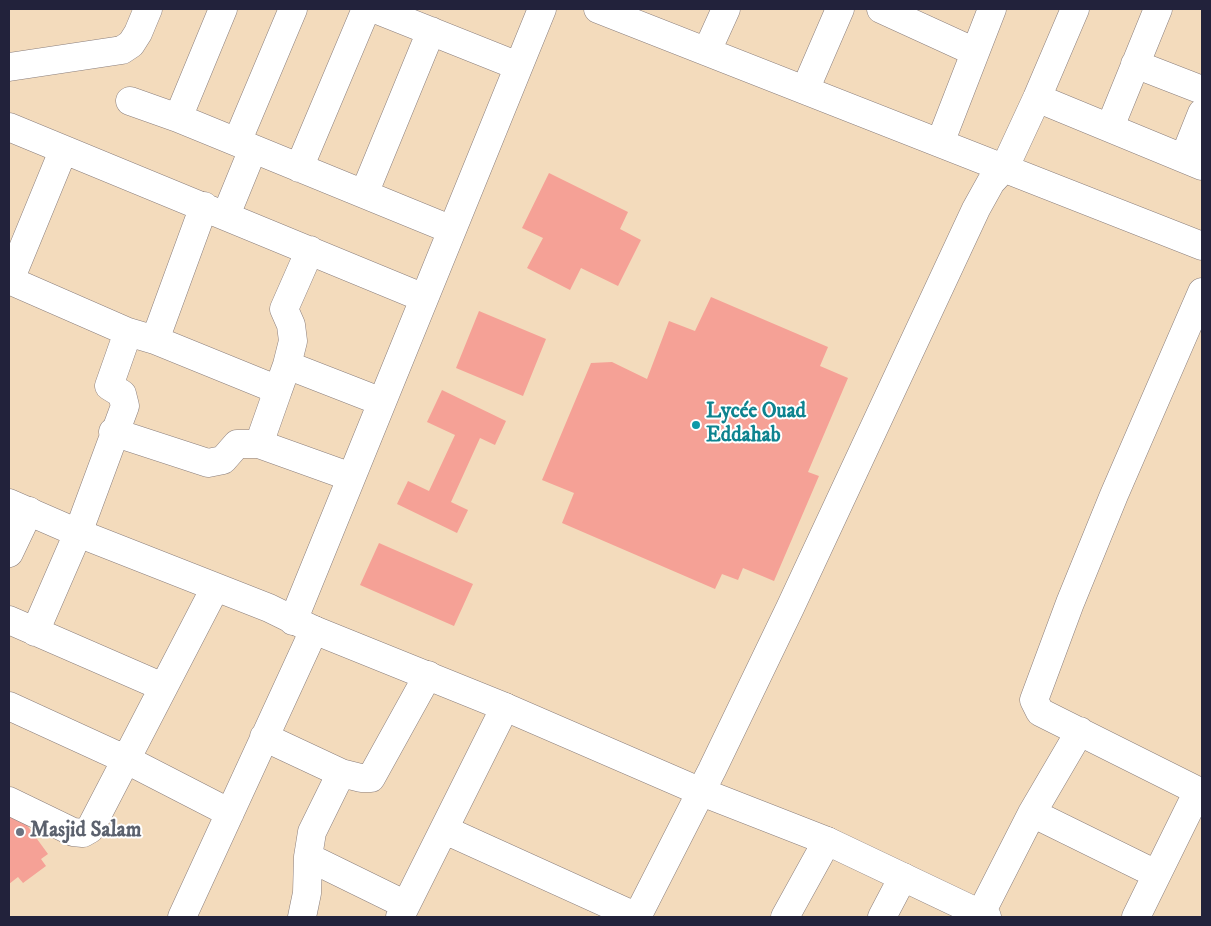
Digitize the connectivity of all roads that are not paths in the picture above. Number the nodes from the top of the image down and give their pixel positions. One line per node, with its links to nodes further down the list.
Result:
1 (148, 9): 19 (street)
2 (223, 9): 25 (street)
3 (294, 9): 29 (street)
4 (366, 9): 33 (street)
5 (375, 9): 14 (street)
6 (542, 9): 18 (street)
7 (598, 9): 15 (street)
8 (726, 9): 15 (street)
9 (840, 9): 20 (street)
10 (992, 9): 16 (street)
11 (1075, 9): 22 (street)
12 (1158, 9): 17 (street)
13 (897, 12): 16 (street)
14 (431, 31): 18 (street); 34 (street)
15 (707, 51): 20 (street)
16 (975, 52): 28 (street)
17 (1135, 64): 21 (street); 27 (street)
18 (518, 66): 36 (street)
19 (12, 74)
20 (805, 90): 28 (street)
21 (1202, 90)
22 (1037, 98): 27 (street); 32 (street)
23 (130, 101): 25 (street)
24 (1202, 113): 31 (street)
25 (178, 118): 29 (street)
26 (9, 127): 30 (street)
27 (1110, 127): 31 (street)
28 (940, 143): 32 (street)
29 (245, 145): 33 (street); 35 (street)
30 (63, 151): 35 (street); 39 (street)
31 (1193, 162)
32 (1004, 167): 37 (street); 65 (street)
33 (299, 168): 34 (street)
34 (364, 194): 36 (street)
35 (215, 211): 38 (street); 43 (street)
36 (452, 230): 41 (street)
37 (1202, 246)
38 (310, 250): 41 (street); 44 (street)
39 (9, 280): 42 (street)
40 (1202, 292): 61 (street)
41 (424, 298): 46 (street)
42 (128, 332): 43 (street); 47 (street)
43 (156, 340): 45 (street)
44 (287, 365): 45 (street); 46 (street)
45 (278, 390): 48 (street)
46 (382, 402): 49 (street)
47 (113, 432): 48 (street); 51 (street)
48 (259, 444): 49 (street)
49 (351, 477): 55 (street)
50 (19, 507): 51 (street); 52 (street)
51 (78, 533): 53 (street); 56 (street)
52 (9, 553)
53 (216, 588): 55 (street); 58 (street)
54 (9, 620): 56 (street)
55 (303, 625): 57 (street); 62 (street)
56 (35, 632): 58 (street)
57 (428, 675): 60 (street); 64 (street)
58 (163, 687): 63 (street)
59 (9, 706): 63 (street)
60 (505, 706): 65 (street); 70 (street)
61 (1080, 731): 66 (street); 69 (street)
62 (264, 737): 64 (street); 68 (street)
63 (127, 760): 67 (street); 68 (street)
64 (341, 773): 72 (street)
65 (700, 790): 71 (street); 79 (street)
66 (1200, 792): 73 (street)
67 (9, 801)
68 (230, 813): 77 (street)
69 (1032, 813): 73 (street); 76 (street)
70 (445, 830): 75 (street); 79 (street)
71 (827, 841): 74 (street); 80 (street)
72 (308, 857): 75 (street); 78 (street)
73 (1156, 874): 82 (street)
74 (903, 877): 76 (street); 81 (street)
75 (403, 911)
76 (982, 916)
77 (182, 917)
78 (302, 917)
79 (637, 917)
80 (785, 917)
81 (882, 917)
82 (1136, 917)

